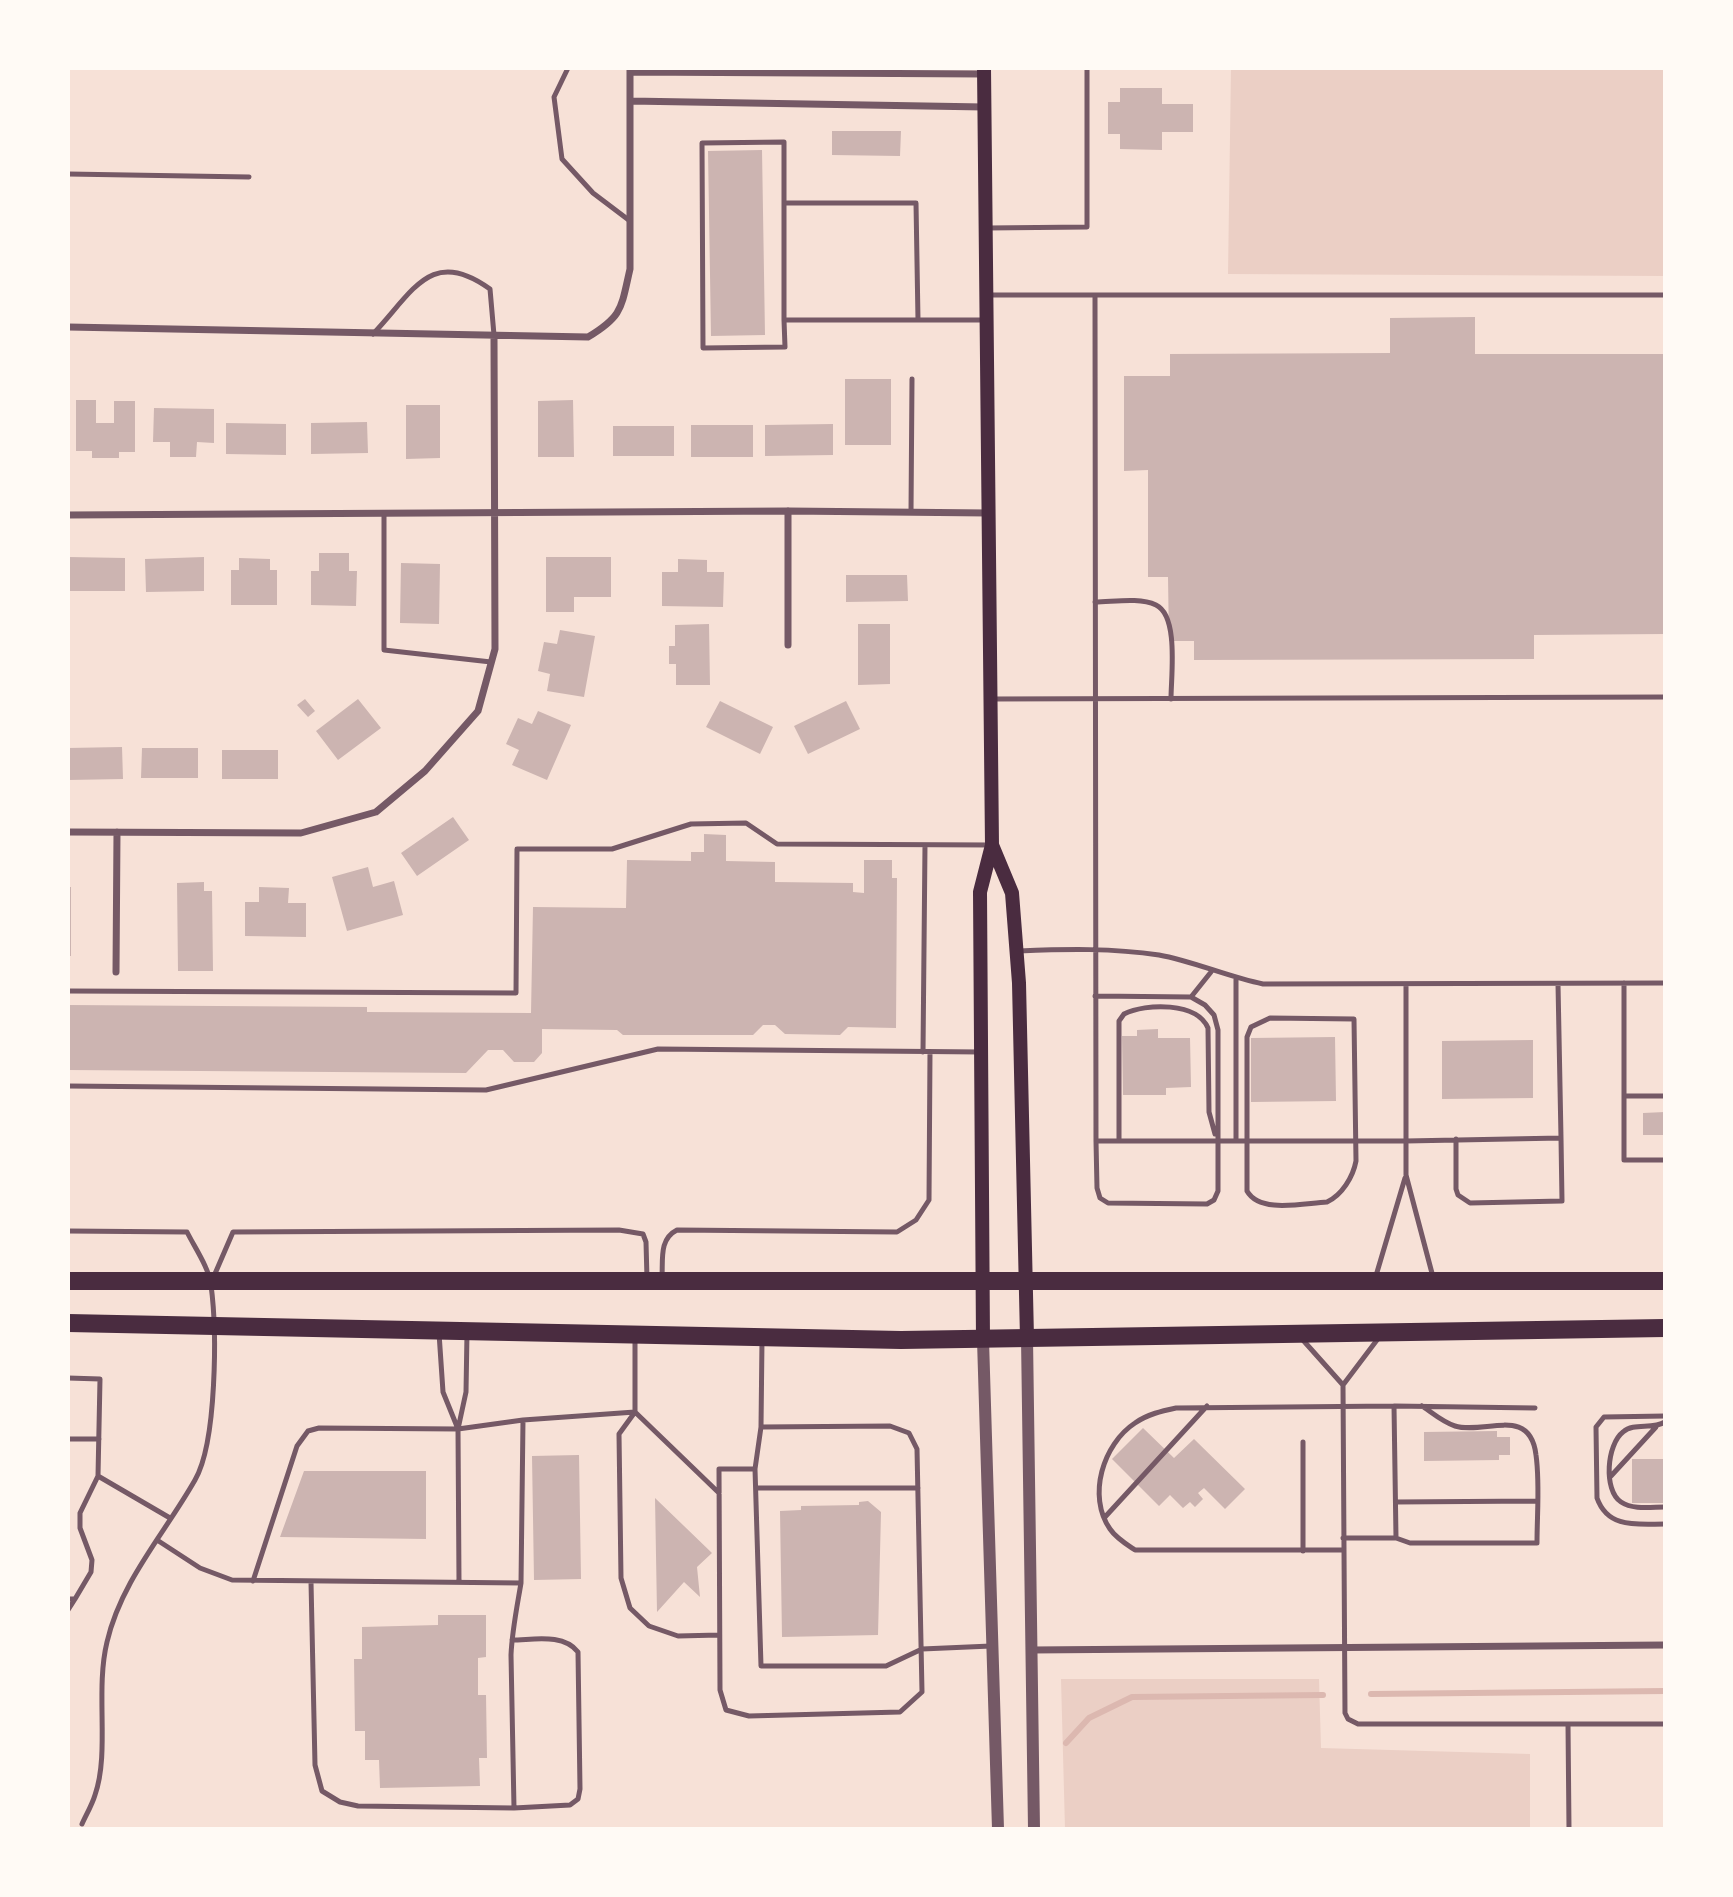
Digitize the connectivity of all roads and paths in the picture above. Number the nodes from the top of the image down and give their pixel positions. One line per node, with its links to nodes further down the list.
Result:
1 (568, 68): 10 (lane)
2 (1087, 68): 11 (lane)
3 (631, 70): 4 (street); 5 (street)
4 (984, 71): 6 (main road)
5 (630, 102): 6 (street); 10 (street)
6 (984, 107): 11 (main road)
7 (68, 174): 8 (lane)
8 (249, 177)
9 (784, 203): 15 (lane); 15 (lane); 16 (lane)
10 (630, 221): 20 (street)
11 (985, 228): 12 (main road)
12 (986, 295): 14 (lane); 17 (main road)
13 (1665, 295): 14 (lane)
14 (1095, 297): 28 (lane)
15 (784, 320): 16 (lane)
16 (918, 320): 17 (lane)
17 (986, 320): 24 (main road)
18 (68, 327): 19 (street)
19 (373, 334): 20 (street); 20 (lane)
20 (494, 335): 26 (street)
21 (912, 379): 23 (lane)
22 (788, 511): 23 (street); 26 (street); 29 (street)
23 (911, 512): 24 (street)
24 (988, 513): 32 (main road)
25 (384, 514): 26 (street); 27 (street); 30 (lane)
26 (496, 514): 30 (street)
27 (68, 515)
28 (1095, 602): 33 (lane); 34 (lane)
29 (788, 645)
30 (491, 662): 36 (street)
31 (1665, 697): 34 (lane)
32 (990, 699): 33 (lane); 38 (main road)
33 (1095, 699): 34 (lane); 39 (lane)
34 (1171, 699)
35 (68, 832): 36 (street)
36 (117, 832): 41 (street)
37 (925, 845): 38 (lane); 48 (lane); 51 (lane)
38 (992, 845): 40 (main road); 52 (main road)
39 (1095, 948): 40 (lane); 42 (lane); 49 (lane)
40 (1016, 951): 72 (main road)
41 (116, 972)
42 (1211, 972): 43 (lane); 50 (lane)
43 (1236, 978): 47 (lane); 61 (lane)
44 (1623, 983): 45 (lane); 46 (lane); 54 (lane)
45 (1665, 983)
46 (1559, 984): 47 (lane); 56 (lane)
47 (1406, 985): 64 (lane)
48 (68, 990)
49 (1095, 996): 50 (lane); 58 (lane)
50 (1191, 998): 60 (lane)
51 (926, 1052): 52 (lane); 53 (lane); 74 (lane)
52 (981, 1052): 75 (main road)
53 (68, 1086)
54 (1623, 1096): 55 (lane); 65 (lane)
55 (1665, 1096)
56 (1561, 1138): 57 (lane); 57 (lane)
57 (1456, 1139): 64 (lane)
58 (1096, 1141): 59 (lane); 60 (lane)
59 (1119, 1141): 60 (lane); 60 (lane)
60 (1216, 1141): 61 (lane)
61 (1236, 1141): 62 (lane)
62 (1247, 1141): 63 (lane); 63 (lane); 63 (lane)
63 (1357, 1141): 64 (lane)
64 (1406, 1141): 66 (lane)
65 (1665, 1160)
66 (1406, 1175): 69 (lane); 70 (lane)
67 (68, 1231): 73 (lane)
68 (68, 1281): 73 (main road)
69 (1374, 1281): 70 (main road); 72 (main road)
70 (1434, 1281): 71 (main road)
71 (1665, 1281)
72 (1026, 1282): 75 (main road); 85 (main road)
73 (211, 1283): 74 (main road); 74 (lane); 77 (lane)
74 (655, 1283): 75 (main road)
75 (983, 1283): 86 (main road)
76 (68, 1323): 77 (main road)
77 (213, 1325): 79 (main road); 114 (lane)
78 (1665, 1328): 81 (main road)
79 (439, 1329): 80 (main road); 100 (lane)
80 (467, 1330): 82 (main road); 100 (lane)
81 (1384, 1330): 83 (main road); 88 (lane)
82 (635, 1334): 84 (main road); 94 (lane)
83 (1298, 1334): 85 (main road); 88 (lane)
84 (762, 1337): 86 (main road); 98 (lane)
85 (1027, 1338): 86 (main road); 133 (street)
86 (983, 1340): 130 (street)
87 (68, 1378): 102 (lane)
88 (1343, 1385): 90 (lane)
89 (1207, 1405): 90 (lane); 113 (lane); 113 (lane)
90 (1343, 1406): 91 (lane); 116 (lane)
91 (1395, 1406): 92 (lane); 111 (lane)
92 (1422, 1406): 93 (lane); 110 (lane)
93 (1535, 1408)
94 (635, 1412): 96 (lane); 109 (lane); 127 (lane)
95 (1665, 1416): 115 (lane)
96 (523, 1420): 100 (lane); 124 (lane)
97 (1665, 1422): 99 (lane)
98 (761, 1427): 104 (lane); 108 (lane)
99 (1656, 1427): 106 (lane); 106 (lane)
100 (458, 1429): 121 (lane); 123 (lane)
101 (68, 1439): 102 (lane)
102 (99, 1439): 105 (lane)
103 (1303, 1442): 120 (lane)
104 (755, 1469): 107 (lane); 109 (lane)
105 (99, 1476): 114 (lane); 125 (lane)
106 (1611, 1476): 112 (lane)
107 (756, 1488): 108 (lane); 132 (lane)
108 (918, 1488): 132 (lane)
109 (719, 1493): 127 (lane)
110 (1536, 1501): 111 (lane); 117 (lane)
111 (1395, 1502): 117 (lane)
112 (1665, 1507)
113 (1105, 1517): 120 (lane)
114 (170, 1518): 118 (lane)
115 (1665, 1524)
116 (1343, 1538): 117 (lane); 119 (lane)
117 (1396, 1538)
118 (157, 1540): 121 (lane); 137 (lane)
119 (1343, 1550): 120 (lane); 131 (lane)
120 (1303, 1551)
121 (253, 1581): 122 (lane)
122 (311, 1582): 123 (lane); 136 (lane)
123 (459, 1582): 124 (lane)
124 (521, 1583): 128 (lane)
125 (72, 1599): 126 (lane)
126 (68, 1610)
127 (719, 1635): 132 (lane)
128 (512, 1640): 136 (lane); 136 (lane)
129 (1665, 1645): 131 (street)
130 (993, 1646): 132 (lane); 138 (street)
131 (1343, 1648): 133 (street); 134 (lane)
132 (922, 1649)
133 (1032, 1650): 139 (street)
134 (1568, 1724): 135 (lane); 140 (lane)
135 (1665, 1724)
136 (514, 1808)
137 (82, 1824)
138 (998, 1829)
139 (1034, 1829)
140 (1569, 1829)

